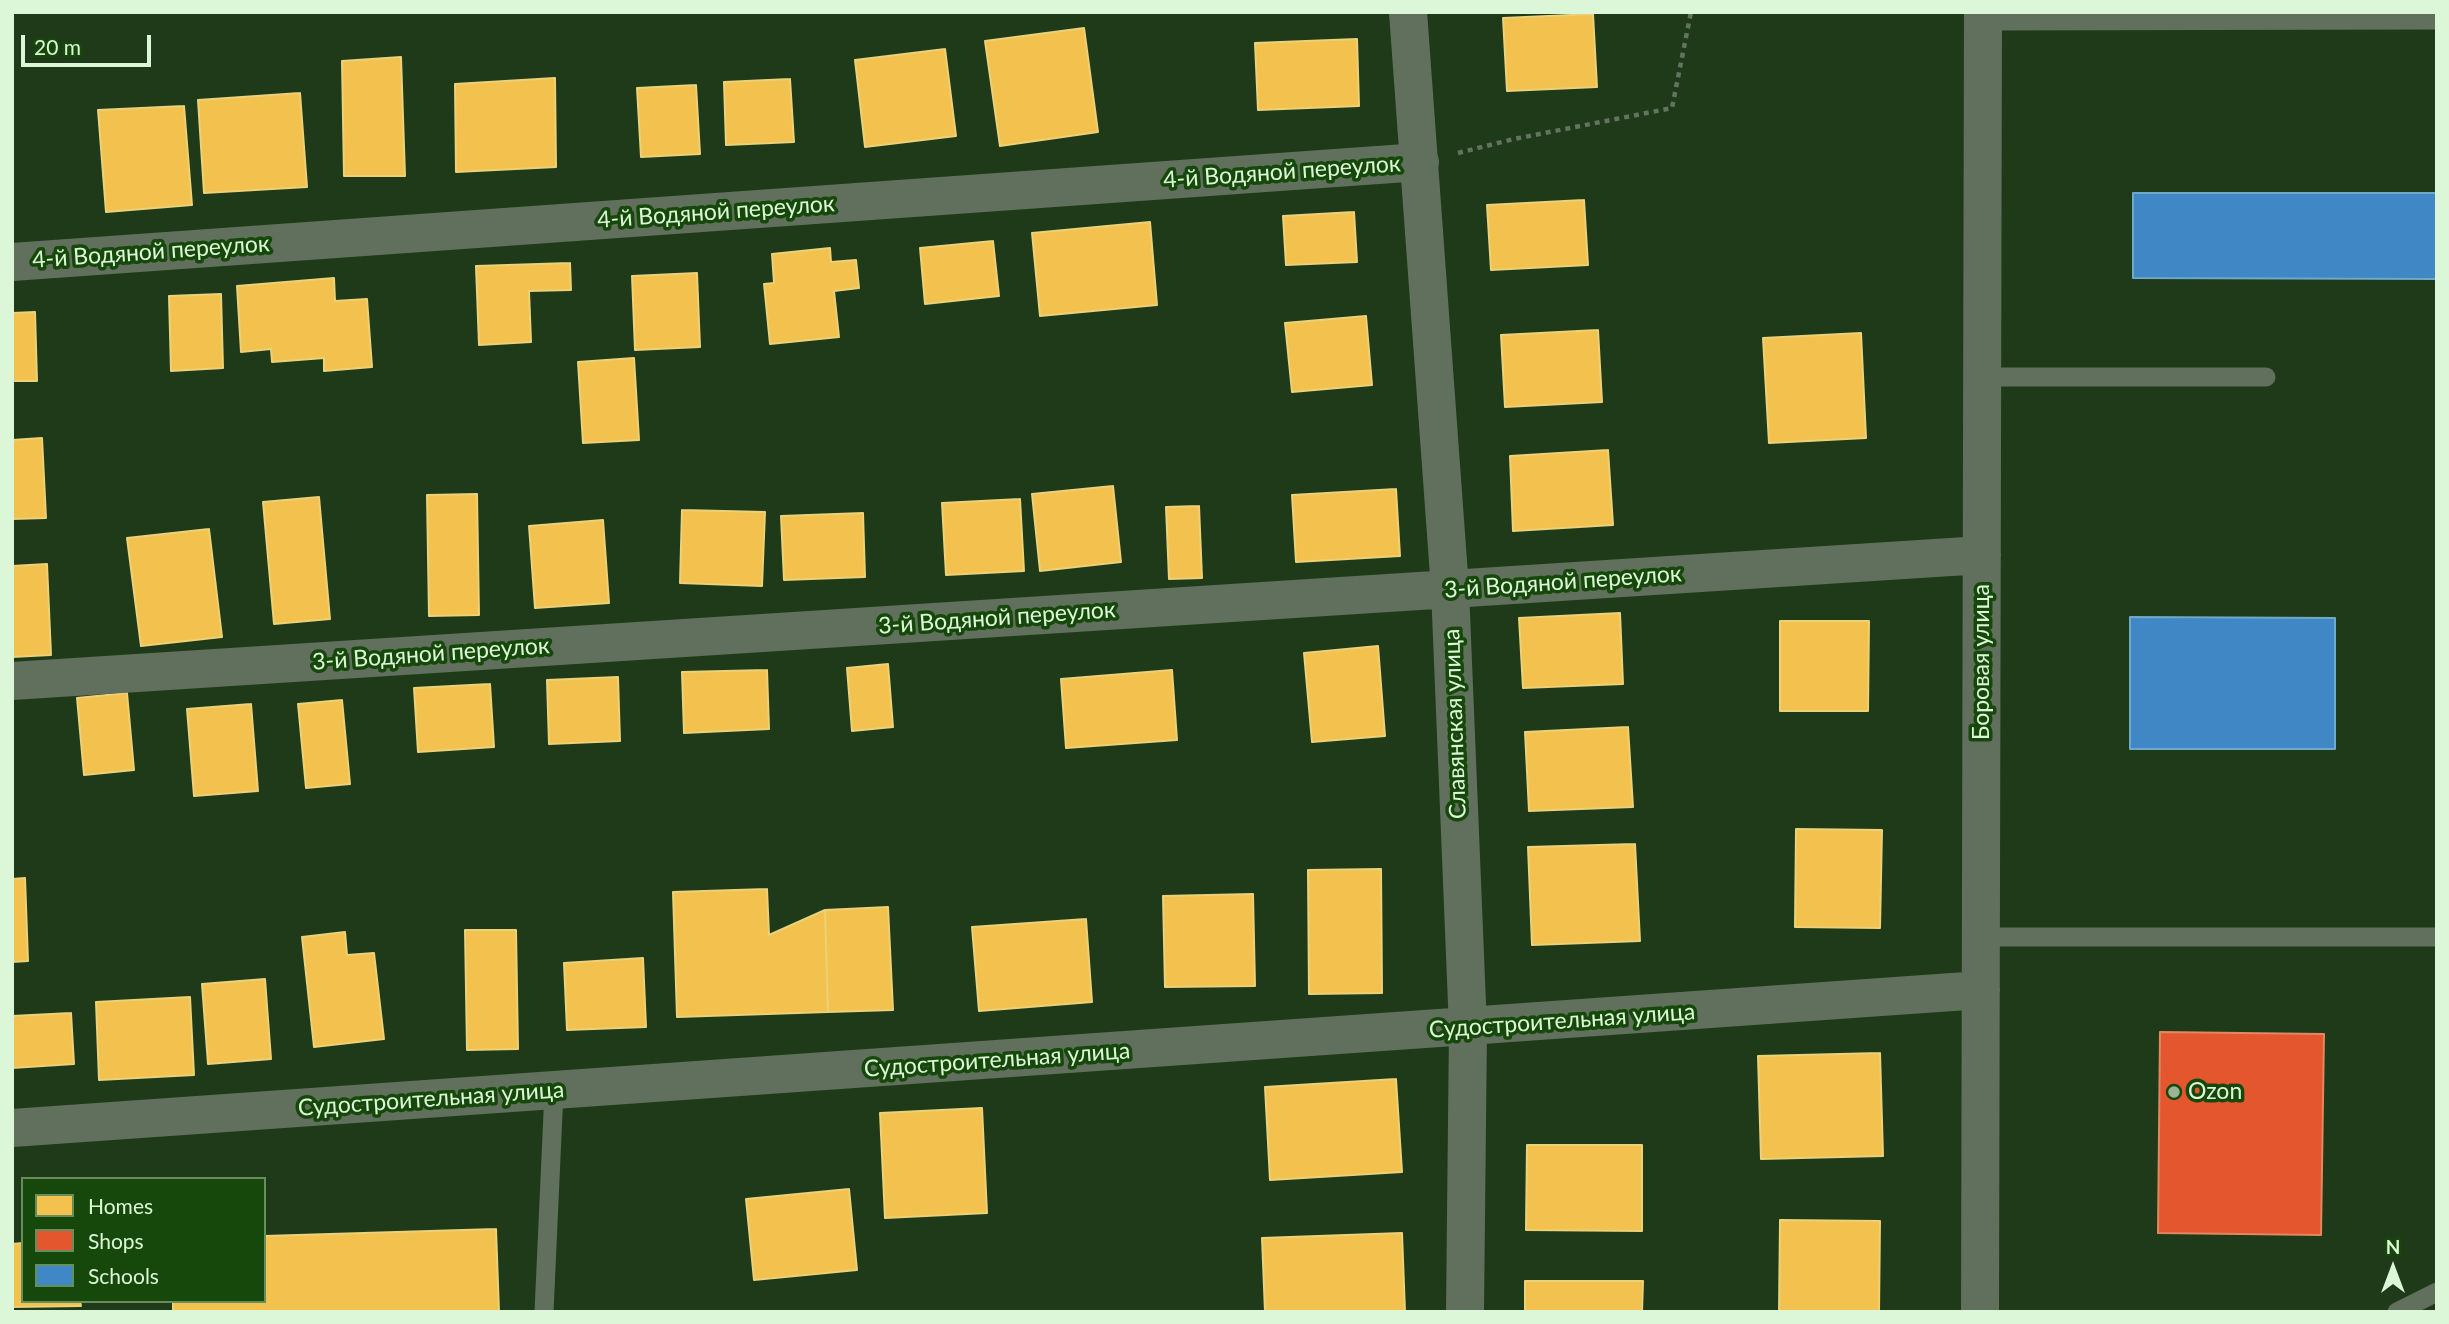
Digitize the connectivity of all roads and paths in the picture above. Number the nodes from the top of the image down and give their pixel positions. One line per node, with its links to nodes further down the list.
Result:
1 (1408, 12): 5 (street, Славянская улица)
2 (1691, 12): 5 (path)
3 (1983, 17): 4 (lane); 7 (street, Боровая улица)
4 (2437, 20)
5 (1420, 162): 6 (street, 4-й Водяной переулок); 10 (street, Славянская улица)
6 (12, 262)
7 (1983, 377): 8 (lane); 9 (street, Боровая улица)
8 (2266, 377)
9 (1982, 555): 10 (street, 3-й Водяной переулок); 12 (street, Боровая улица)
10 (1450, 589): 11 (street, 3-й Водяной переулок); 15 (street, Славянская улица)
11 (12, 681)
12 (1982, 937): 13 (lane); 14 (street, Боровая улица)
13 (2437, 937)
14 (1981, 990): 15 (street, Судостроительная улица); 21 (street, Боровая улица)
15 (1468, 1028): 16 (street, Судостроительная улица); 20 (street, Славянская улица)
16 (554, 1091): 17 (street, Судостроительная улица); 19 (lane)
17 (12, 1128)
18 (2437, 1293): 22 (lane)
19 (544, 1312)
20 (1465, 1312)
21 (1980, 1312)
22 (2397, 1312)

